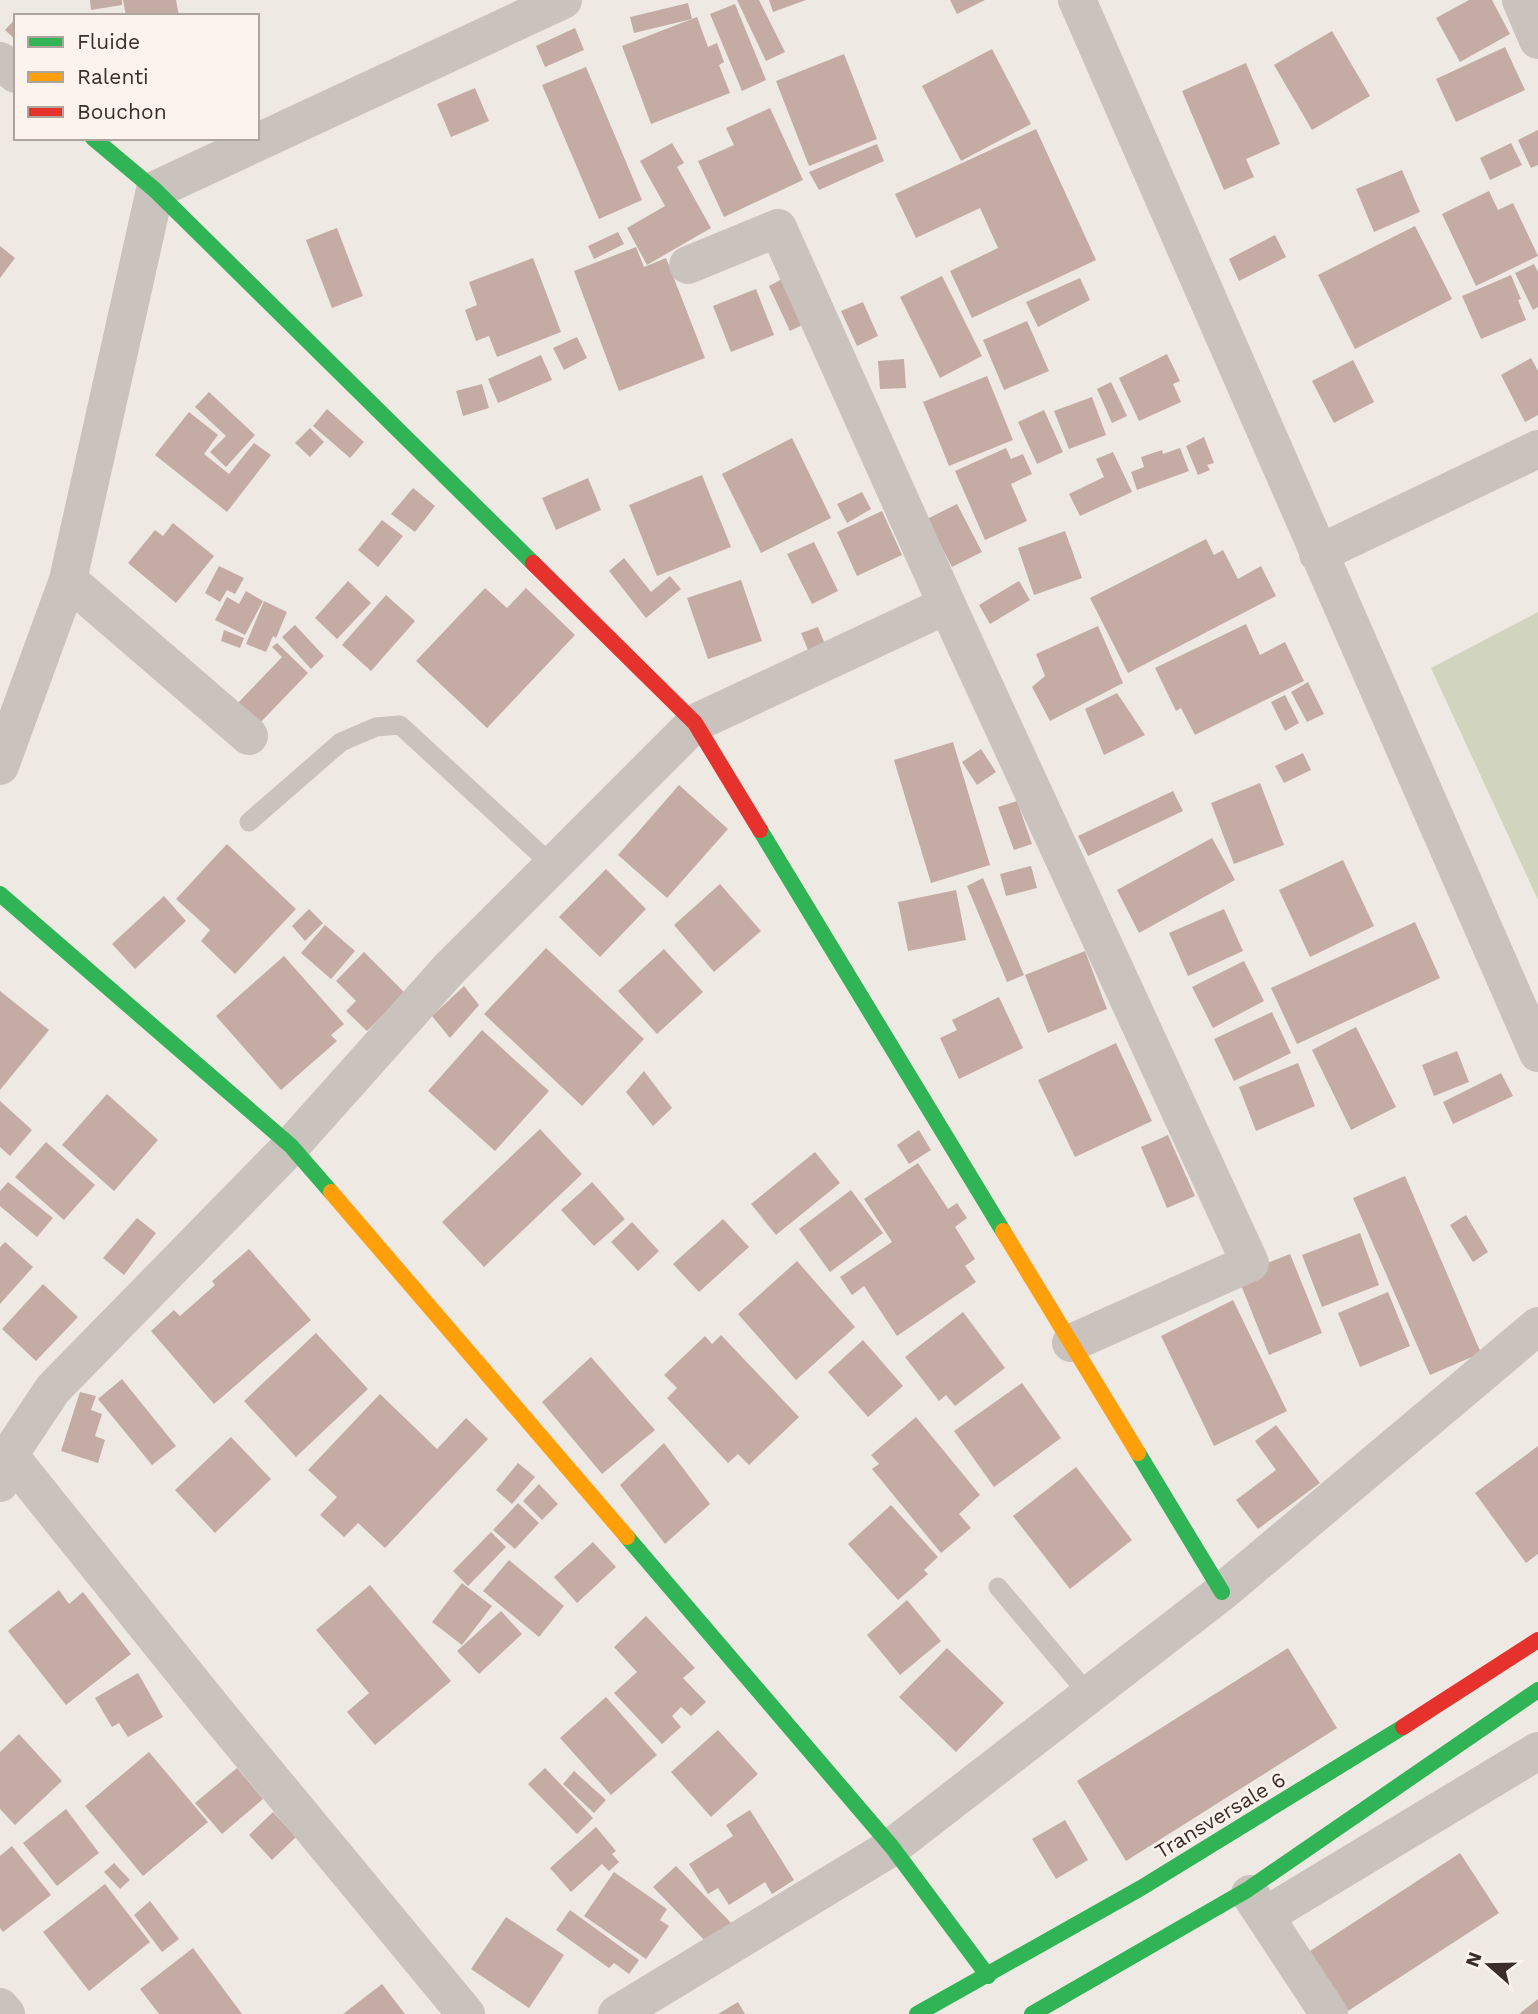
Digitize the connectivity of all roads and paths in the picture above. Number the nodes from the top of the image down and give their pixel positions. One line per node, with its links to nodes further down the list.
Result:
1 (563, 0): 8 (street)
2 (1077, 0): 11 (street)
3 (1521, 0): 4 (street)
4 (1538, 40)
5 (0, 61): 6 (street)
6 (14, 72)
7 (95, 140): 8 (street)
8 (155, 190): 12 (street); 14 (street)
9 (688, 265): 13 (street)
10 (1538, 449): 11 (street)
11 (1318, 554): 20 (street)
12 (68, 580): 15 (street); 16 (street)
13 (947, 605): 14 (street); 23 (street)
14 (695, 723): 18 (street); 23 (street)
15 (249, 736)
16 (0, 766)
17 (249, 821): 18 (lane)
18 (552, 865): 21 (street)
19 (0, 894): 21 (street)
20 (1538, 1053)
21 (291, 1146): 24 (street); 31 (street)
22 (1538, 1326): 26 (street)
23 (1071, 1343): 26 (street)
24 (4, 1469): 36 (street)
25 (999, 1587): 29 (lane)
26 (1222, 1592): 29 (street)
27 (1538, 1640): 33 (street, Transversale 6)
28 (1538, 1690): 32 (street)
29 (1089, 1695): 31 (street)
30 (1538, 1751): 32 (street)
31 (892, 1847): 33 (street); 37 (street)
32 (1256, 1903): 39 (street); 40 (street)
33 (988, 1976): 38 (street, Transversale 6)
34 (0, 2007): 35 (street)
35 (6, 2014)
36 (466, 2014)
37 (617, 2014)
38 (916, 2014)
39 (1032, 2014)
40 (1329, 2014)

